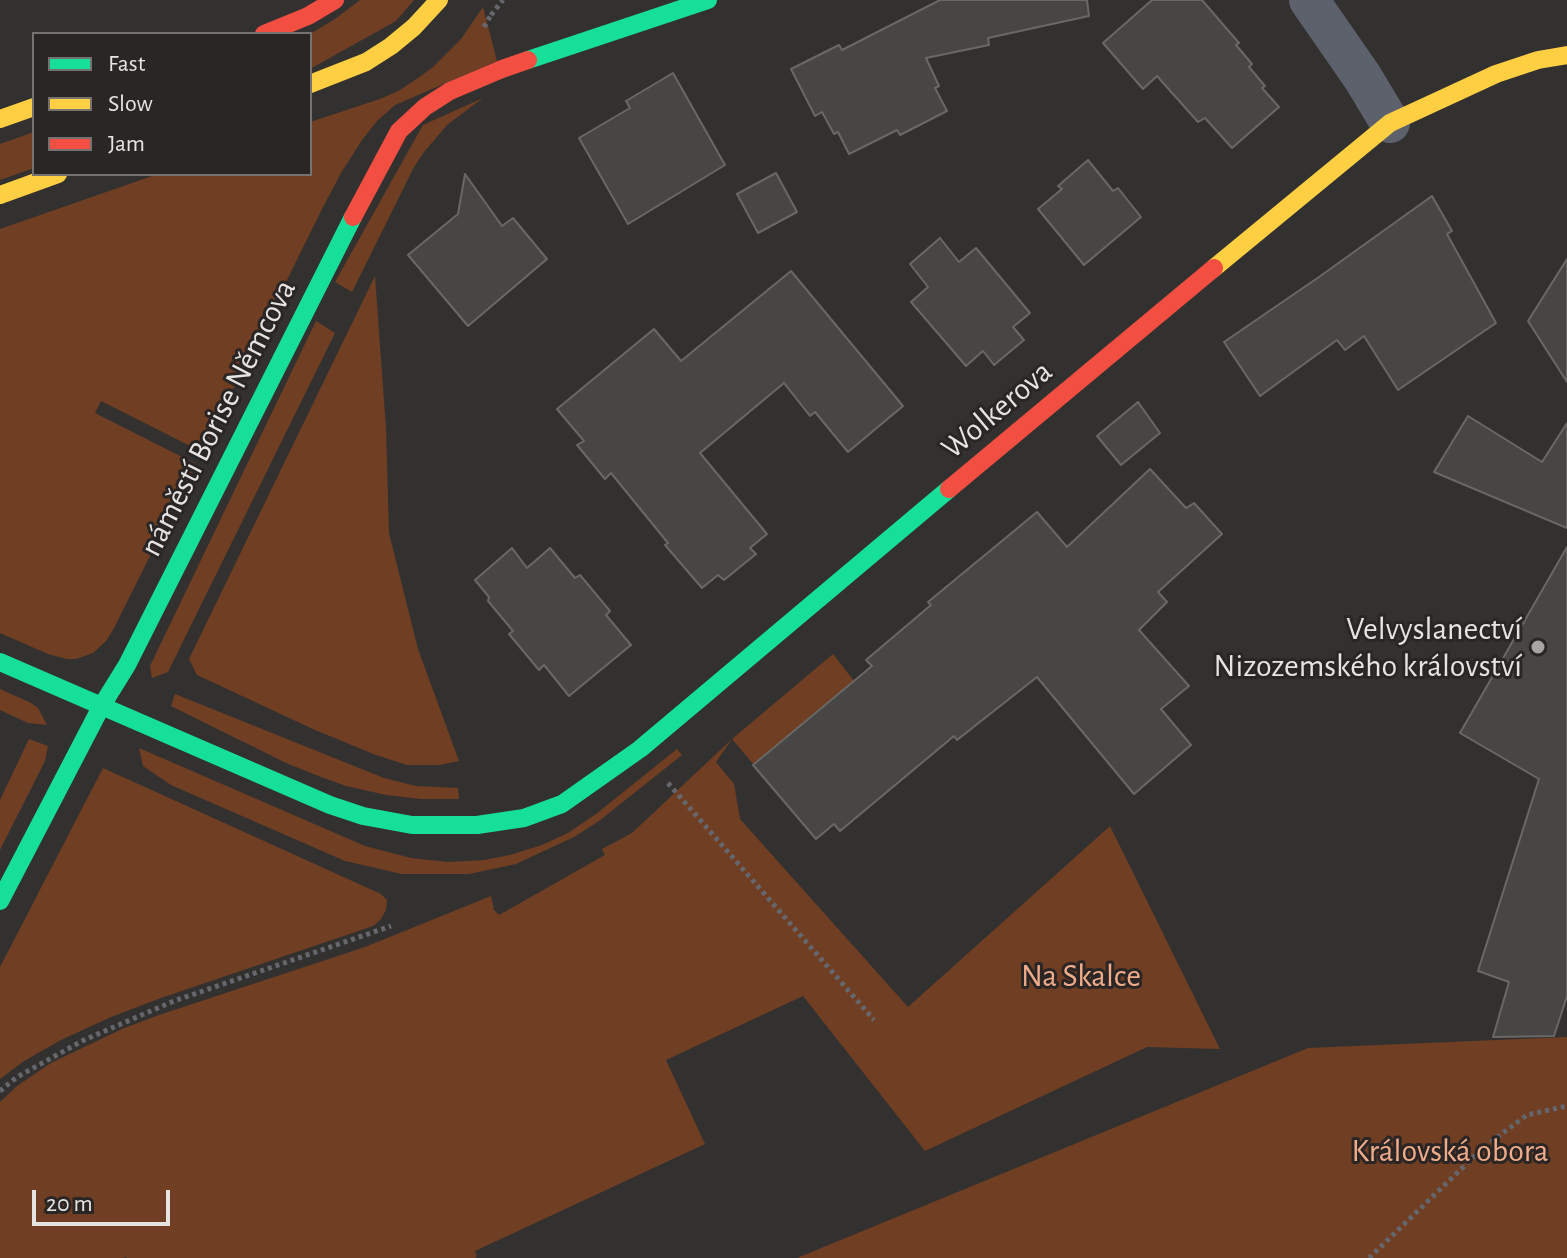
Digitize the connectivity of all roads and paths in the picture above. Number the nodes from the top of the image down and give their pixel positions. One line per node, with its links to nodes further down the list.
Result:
1 (335, 0): 7 (street)
2 (439, 0): 9 (street)
3 (503, 0): 6 (path)
4 (708, 0): 16 (street, náměstí Borise Němcova)
5 (1309, 0): 12 (street)
6 (492, 23)
7 (269, 32)
8 (1567, 55): 12 (street, Wolkerova)
9 (312, 83)
10 (32, 108): 11 (street)
11 (0, 119)
12 (1390, 123): 16 (street, Wolkerova)
13 (52, 176): 14 (street)
14 (0, 195)
15 (0, 662): 16 (street)
16 (101, 707): 18 (street, náměstí Borise Němcova)
17 (664, 779): 20 (path)
18 (0, 901)
19 (391, 926): 21 (path)
20 (874, 1020)
21 (0, 1091)
22 (1567, 1106): 23 (path)
23 (1369, 1258)

